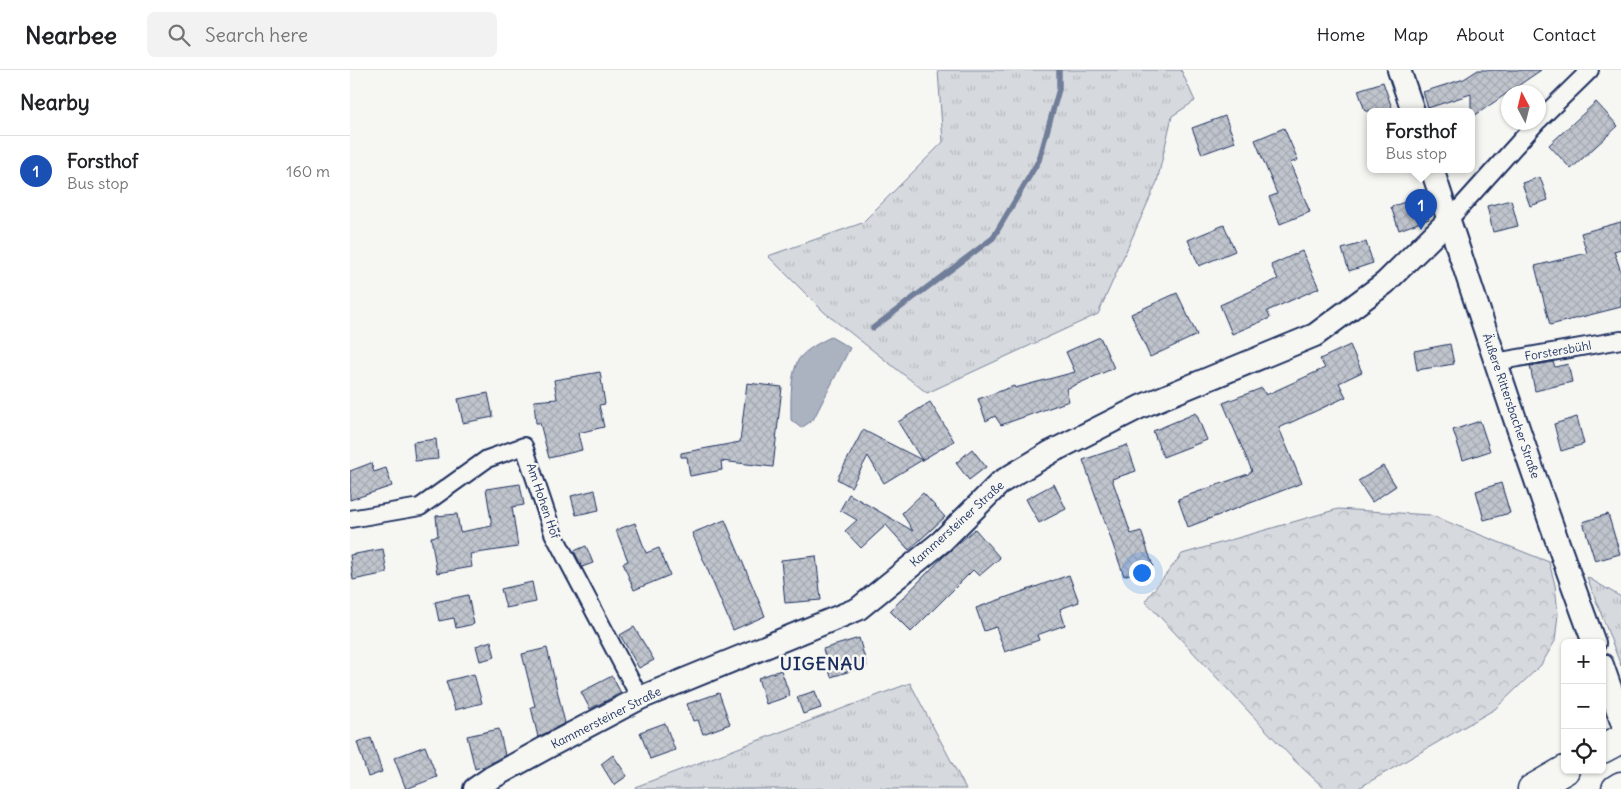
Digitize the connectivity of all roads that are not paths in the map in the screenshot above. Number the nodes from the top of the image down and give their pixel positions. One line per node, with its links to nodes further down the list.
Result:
1 (1399, 70): 3 (street)
2 (1590, 70): 4 (street)
3 (1412, 108)
4 (1546, 114)
5 (1531, 130): 7 (street)
6 (1433, 173): 7 (street, Äußere Rittersbacher Straße)
7 (1449, 220): 9 (street, Äußere Rittersbacher Straße); 13 (street, Kammersteiner Straße)
8 (1621, 340): 9 (street, Forstersbühl)
9 (1495, 362): 11 (street, Äußere Rittersbacher Straße)
10 (350, 519): 13 (street, Am Hohen Hof)
11 (1593, 639)
12 (1606, 677): 14 (street)
13 (640, 698): 19 (street, Kammersteiner Straße)
14 (1621, 719)
15 (1621, 739): 16 (highway)
16 (1606, 748)
17 (1561, 772): 20 (highway)
18 (1621, 786): 21 (highway)
19 (475, 789)
20 (1532, 789)
21 (1616, 789)

